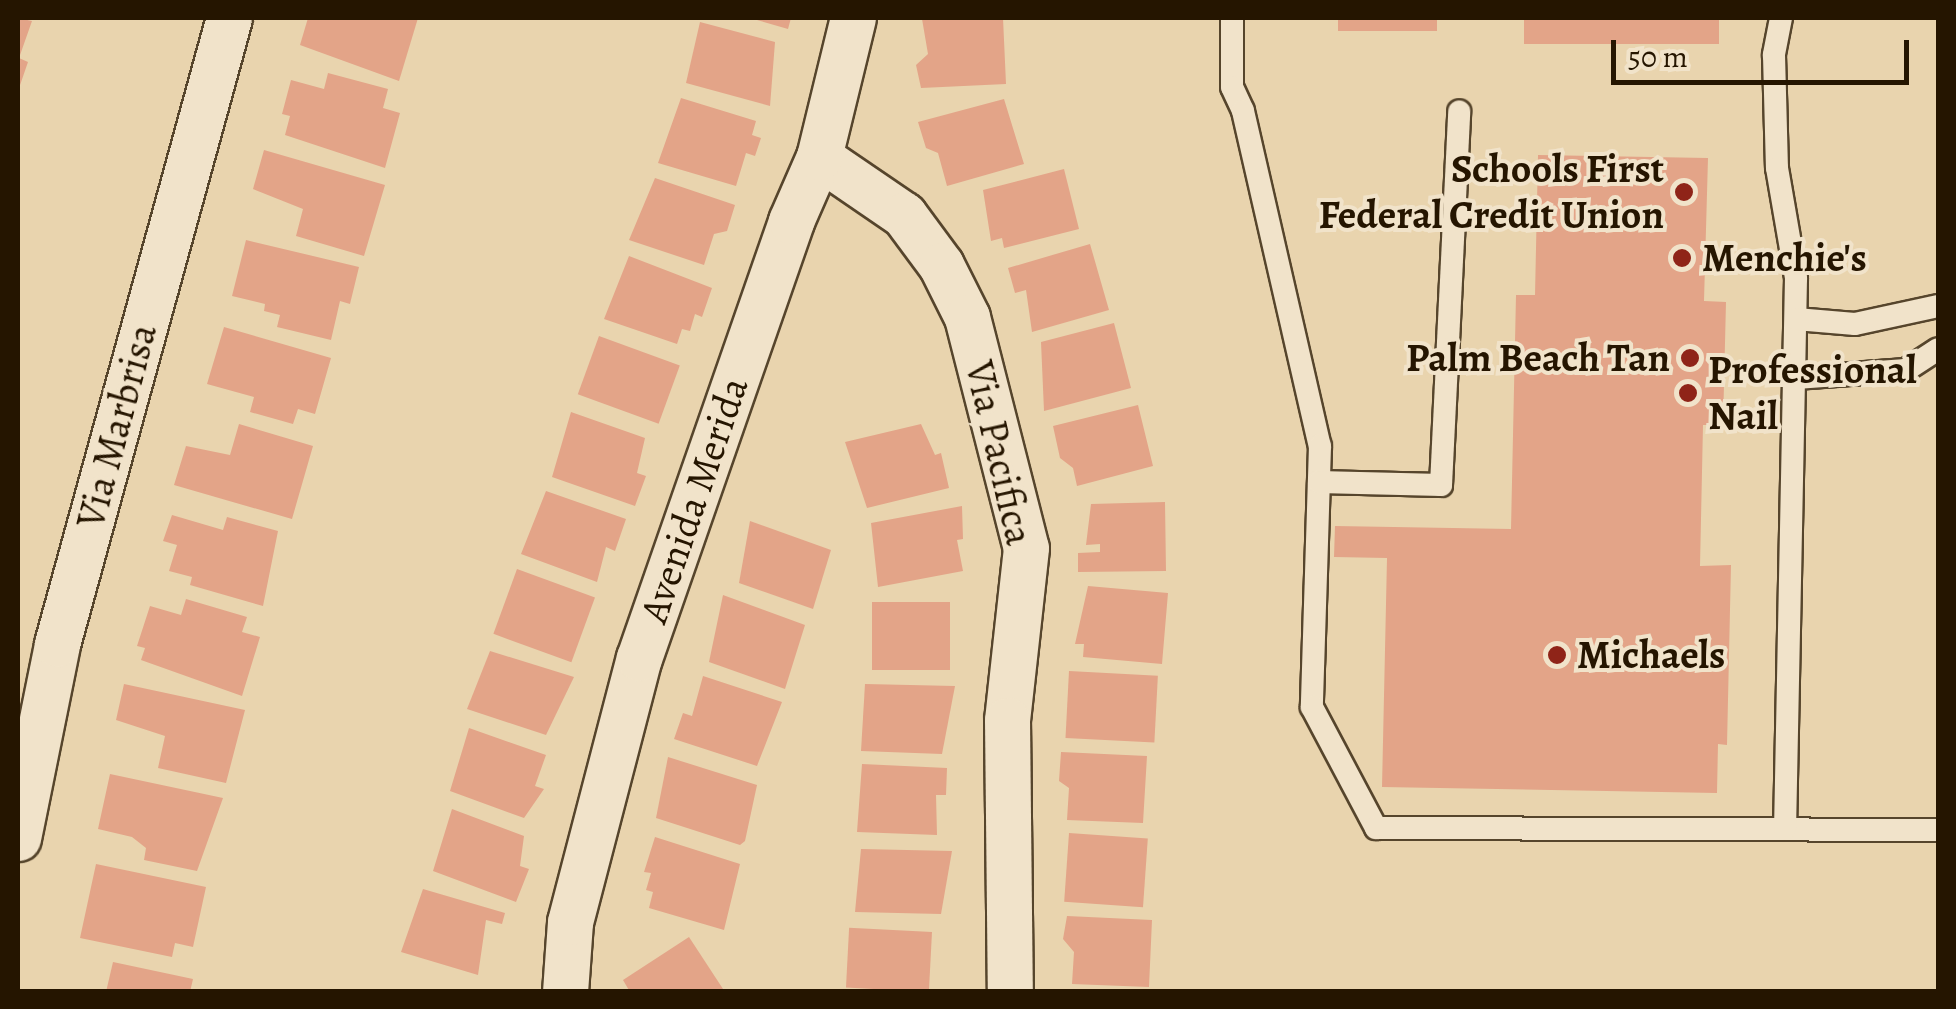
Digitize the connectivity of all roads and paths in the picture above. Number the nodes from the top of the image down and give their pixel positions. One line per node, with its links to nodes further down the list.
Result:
1 (229, 18): 14 (street, Via Marbrisa)
2 (853, 18): 6 (street, Avenida Merida)
3 (1232, 18): 11 (lane)
4 (1781, 18): 8 (lane)
5 (1460, 111): 11 (lane)
6 (819, 157): 15 (street, Avenida Merida); 16 (street, Via Pacifica)
7 (1938, 306): 8 (lane)
8 (1796, 319): 10 (lane)
9 (1938, 350): 10 (lane)
10 (1796, 378): 12 (lane)
11 (1319, 482): 12 (lane)
12 (1785, 829): 13 (lane)
13 (1938, 830)
14 (18, 838)
15 (565, 992)
16 (1010, 992)

